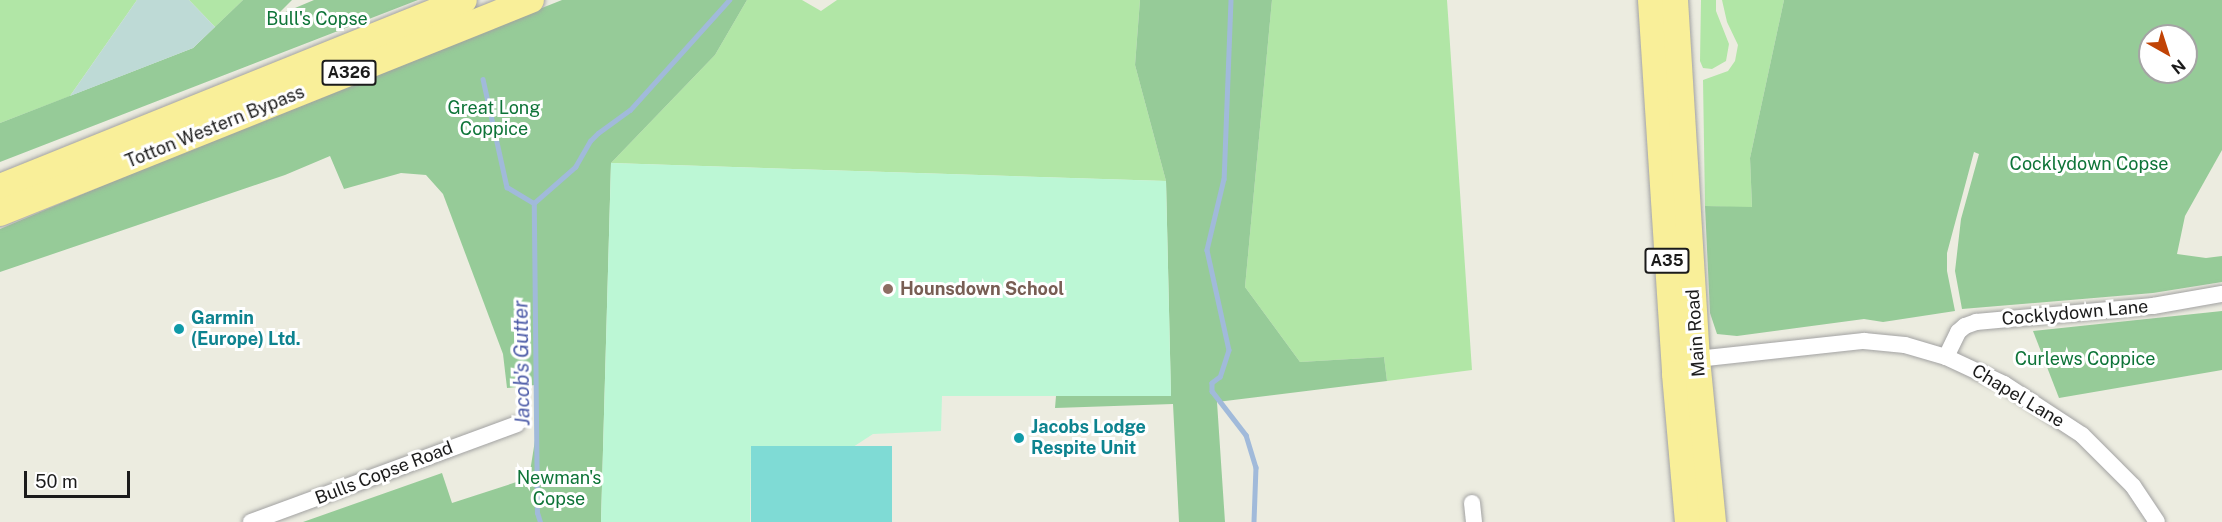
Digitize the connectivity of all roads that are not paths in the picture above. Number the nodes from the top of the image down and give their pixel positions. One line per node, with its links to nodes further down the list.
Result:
1 (464, 0): 7 (main road, Totton Western Bypass / A326)
2 (531, 0): 8 (main road, Totton Western Bypass / A326)
3 (1651, 0): 16 (main road, Main Road / A35)
4 (1675, 0): 6 (main road, Main Road / A35)
5 (1689, 0): 6 (main road)
6 (1680, 73): 11 (main road, Main Road / A35)
7 (0, 187)
8 (0, 213)
9 (2222, 294): 10 (street, Cocklydown Lane)
10 (1946, 357): 11 (street, Chapel Lane); 18 (street, Chapel Lane)
11 (1697, 359): 17 (main road, Main Road / A35)
12 (517, 424): 14 (street, Bulls Copse Road)
13 (1472, 503): 15 (street)
14 (251, 522)
15 (1474, 522)
16 (1688, 522)
17 (1713, 522)
18 (2157, 522)

